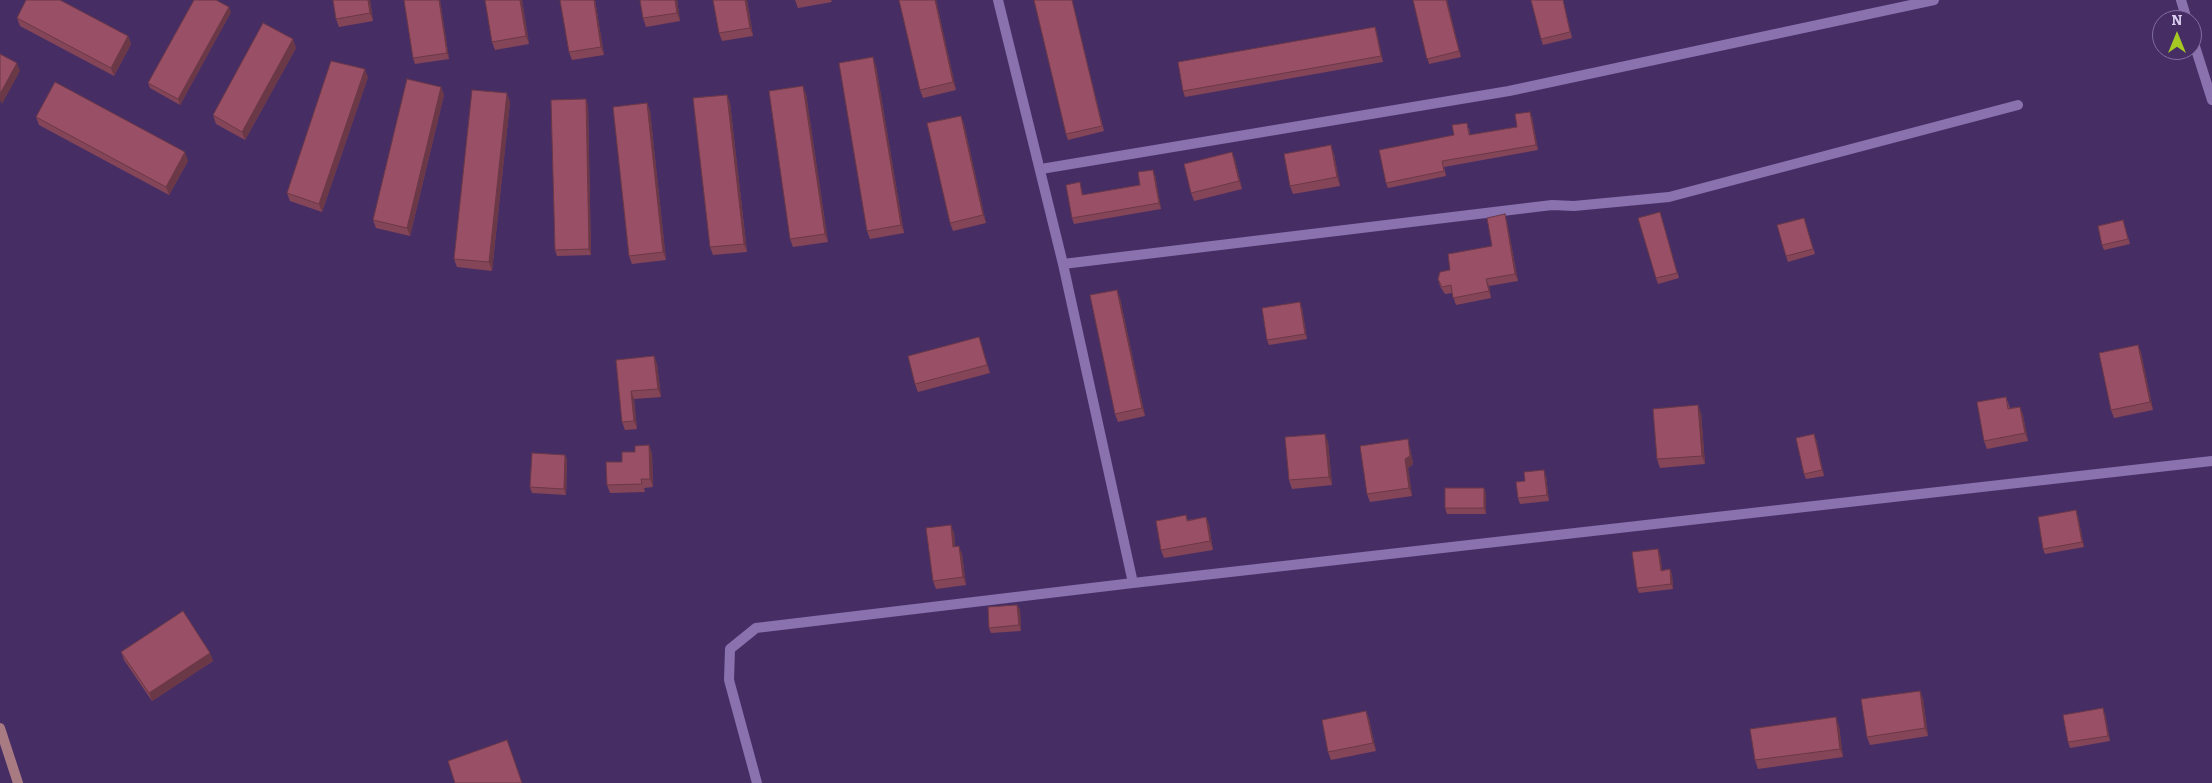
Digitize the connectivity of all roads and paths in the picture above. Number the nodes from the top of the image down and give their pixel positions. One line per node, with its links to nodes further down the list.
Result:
1 (998, 0): 6 (street)
2 (1934, 0): 6 (street)
3 (2199, 60): 4 (street)
4 (2212, 100)
5 (2018, 105): 7 (street)
6 (1041, 169): 7 (street)
7 (1063, 264): 9 (street)
8 (2212, 461): 9 (street)
9 (1133, 583): 12 (street)
10 (0, 728): 11 (main road)
11 (18, 783)
12 (757, 783)

